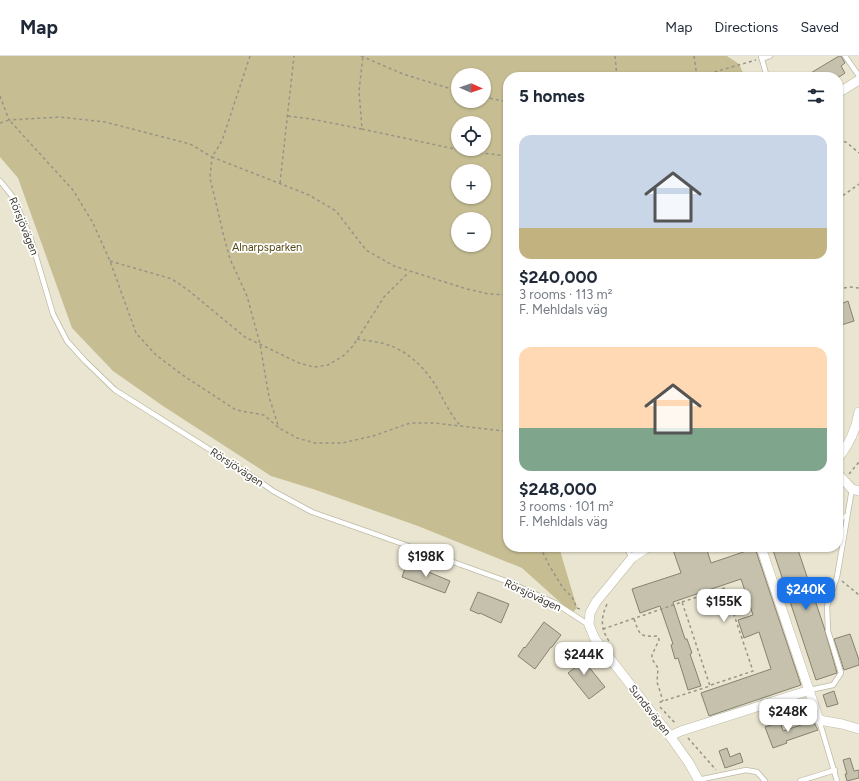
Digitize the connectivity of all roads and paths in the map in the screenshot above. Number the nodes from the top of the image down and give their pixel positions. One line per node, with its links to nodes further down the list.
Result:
1 (250, 56): 27 (path)
2 (294, 56): 20 (path)
3 (362, 56): 15 (path); 23 (path)
4 (615, 56): 9 (path)
5 (694, 56): 10 (path)
6 (770, 56): 8 (lane)
7 (845, 56): 13 (lane)
8 (762, 57): 11 (path); 12 (lane)
9 (617, 72)
10 (696, 72)
11 (713, 72)
12 (766, 72)
13 (859, 76)
14 (859, 80): 16 (street)
15 (451, 89)
16 (843, 90)
17 (0, 96): 21 (path)
18 (491, 98): 19 (path)
19 (503, 101)
20 (288, 116): 23 (path); 29 (path)
21 (9, 120): 22 (path); 27 (path); 32 (path)
22 (0, 123)
23 (362, 128): 26 (path)
24 (843, 142): 25 (path)
25 (859, 153)
26 (503, 155)
27 (212, 157): 29 (path); 38 (path)
28 (0, 181): 61 (lane, Rörsjövägen)
29 (280, 184): 33 (path)
30 (859, 184): 31 (path)
31 (843, 195)
32 (110, 261): 38 (path); 41 (path)
33 (409, 272): 36 (path); 37 (path)
34 (843, 288): 35 (path)
35 (859, 288)
36 (503, 295)
37 (357, 339): 38 (path); 40 (path)
38 (260, 344): 41 (path)
39 (859, 412): 43 (street)
40 (460, 426): 41 (path); 42 (path)
41 (279, 428)
42 (503, 431)
43 (843, 450)
44 (843, 479): 45 (street)
45 (855, 490): 46 (lane)
46 (847, 516): 47 (lane); 48 (lane)
47 (843, 517)
48 (843, 540)
49 (543, 552): 59 (path)
50 (629, 552): 54 (lane)
51 (645, 552): 54 (street)
52 (763, 552): 65 (street)
53 (841, 552): 55 (lane)
54 (632, 558): 59 (street)
55 (837, 577): 56 (path); 65 (lane)
56 (859, 595)
57 (610, 599): 62 (path)
58 (682, 602): 60 (path); 64 (path); 64 (path)
59 (590, 613): 61 (street)
60 (634, 619): 62 (path); 66 (path)
61 (589, 625): 70 (street, Sundsvägen)
62 (604, 629): 63 (path)
63 (610, 642)
64 (710, 686): 66 (path)
65 (810, 690): 67 (street); 69 (street)
66 (663, 701): 69 (path)
67 (819, 720): 68 (street); 71 (lane)
68 (859, 729)
69 (681, 730): 70 (street); 72 (path)
70 (670, 736): 73 (street, Sundsvägen)
71 (835, 770): 75 (lane); 76 (lane)
72 (722, 776): 73 (lane); 74 (lane)
73 (699, 780)
74 (765, 781)
75 (800, 781)
76 (838, 781)

